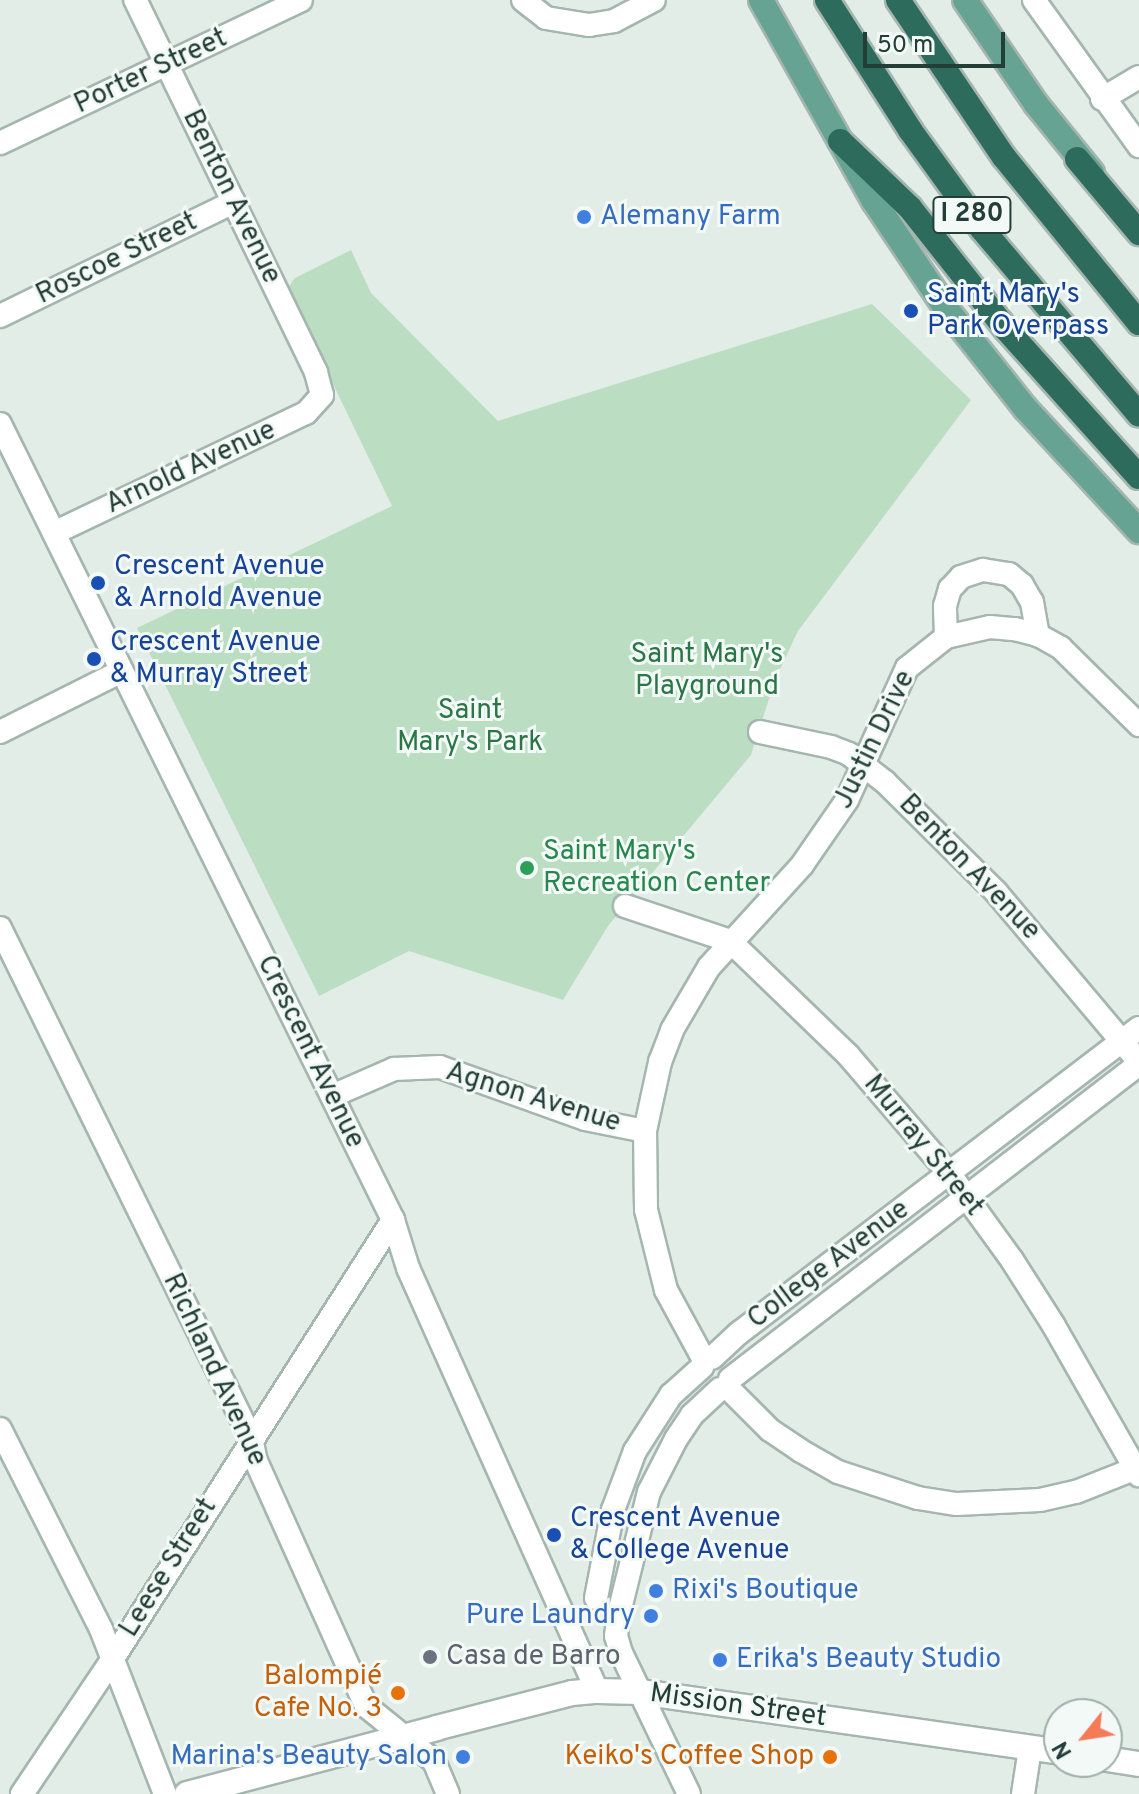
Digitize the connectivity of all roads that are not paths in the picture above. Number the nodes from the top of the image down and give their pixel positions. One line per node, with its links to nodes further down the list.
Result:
1 (135, 0): 10 (street, Benton Avenue)
2 (301, 0): 10 (street, Porter Street)
3 (523, 0): 4 (street)
4 (654, 0)
5 (761, 0): 13 (main road)
6 (827, 0): 23 (highway, I 280)
7 (898, 0): 21 (highway, I 280)
8 (965, 0): 16 (main road)
9 (1034, 0): 12 (street)
10 (166, 65): 14 (street, Porter Street); 17 (street, Benton Avenue)
11 (1139, 77): 12 (street)
12 (1102, 99): 15 (street)
13 (840, 141): 25 (highway); 26 (main road)
14 (0, 143)
15 (1139, 146)
16 (1077, 159): 18 (main road); 19 (highway)
17 (234, 202): 20 (street, Roscoe Street); 22 (street, Benton Avenue)
18 (1139, 219)
19 (1139, 233)
20 (0, 316)
21 (1139, 323)
22 (322, 395): 27 (street, Arnold Avenue)
23 (1139, 415)
24 (0, 424): 27 (street, Crescent Avenue)
25 (1139, 477)
26 (1139, 531)
27 (54, 533): 30 (street, Crescent Avenue)
28 (1038, 635): 29 (street, Justin Drive); 29 (street); 31 (street, Justin Drive)
29 (946, 637): 34 (street, Justin Drive)
30 (122, 671): 32 (street); 40 (street, Crescent Avenue)
31 (1139, 725)
32 (0, 732)
33 (760, 732): 34 (street, Benton Avenue)
34 (866, 766): 37 (street, Justin Drive); 38 (street, Benton Avenue)
35 (625, 906): 37 (street, Murray Street)
36 (0, 928): 48 (street, Richland Avenue)
37 (730, 941): 41 (street, Justin Drive); 42 (street, Murray Street)
38 (1131, 1035): 39 (street, Benton Avenue); 42 (street, College Avenue)
39 (1139, 1063): 43 (street, College Avenue)
40 (332, 1096): 41 (street, Agnon Avenue); 44 (street, Crescent Avenue)
41 (645, 1131): 45 (street, Justin Drive)
42 (949, 1173): 43 (street, Murray Street); 45 (street, College Avenue)
43 (966, 1197): 46 (street, College Avenue); 49 (street, Murray Street)
44 (393, 1220): 48 (street, Leese Street); 52 (street, Crescent Avenue)
45 (706, 1362): 46 (street, Justin Drive); 51 (street, College Avenue)
46 (726, 1385): 49 (street, Justin Drive); 50 (street, College Avenue)
47 (0, 1429): 53 (street)
48 (251, 1438): 53 (street, Leese Street); 56 (street, Richland Avenue)
49 (1138, 1470)
50 (627, 1583): 51 (street); 55 (street, College Avenue)
51 (596, 1598): 52 (street)
52 (563, 1613): 54 (street, Crescent Avenue)
53 (112, 1660): 60 (street, Leese Street); 61 (street)
54 (597, 1691): 55 (main road, Mission Street); 56 (main road, Mission Street)
55 (640, 1692): 57 (main road, Mission Street); 63 (street, College Avenue)
56 (400, 1737): 59 (main road, Mission Street); 62 (street, Richland Avenue)
57 (1030, 1748): 58 (main road, Mission Street); 64 (street)
58 (1043, 1750)
59 (200, 1792)
60 (22, 1794)
61 (165, 1794)
62 (448, 1794)
63 (689, 1794)
64 (1023, 1794)

